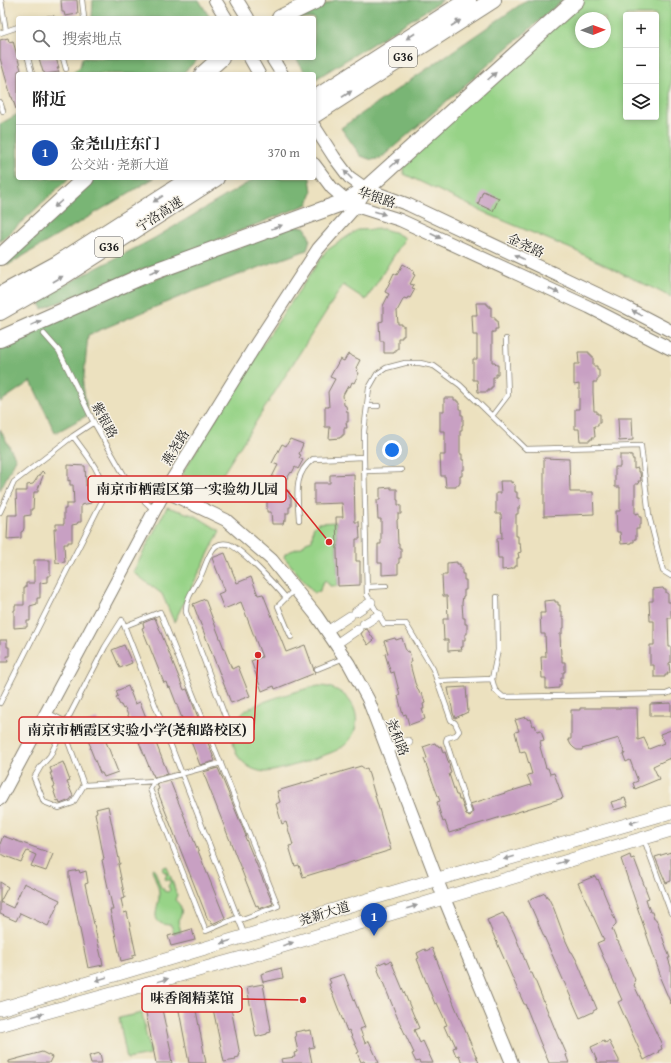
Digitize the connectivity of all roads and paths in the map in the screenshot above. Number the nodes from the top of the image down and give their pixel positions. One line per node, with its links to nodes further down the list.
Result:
1 (1, 0): 14 (lane)
2 (82, 0): 9 (lane)
3 (215, 0): 10 (main road)
4 (237, 0): 11 (main road)
5 (317, 0): 12 (highway)
6 (468, 0): 24 (highway, G36, one-way to 24)
7 (493, 0): 27 (highway, G36, one-way to 7)
8 (576, 0): 33 (highway, one-way to 8)
9 (84, 16)
10 (225, 16)
11 (247, 16)
12 (284, 16)
13 (16, 28): 14 (lane)
14 (6, 31): 15 (lane)
15 (0, 33)
16 (28, 60): 21 (lane)
17 (64, 60): 20 (lane)
18 (219, 60): 22 (highway)
19 (251, 60): 23 (main road)
20 (66, 69)
21 (32, 72)
22 (204, 72)
23 (257, 72)
24 (316, 98)
25 (0, 102): 26 (lane)
26 (3, 111)
27 (316, 114)
28 (316, 129): 33 (main road, 华银路, one-way to 28)
29 (316, 167): 34 (main road, 华银路)
30 (84, 180): 35 (highway, one-way to 35)
31 (188, 180): 36 (highway, 宁洛高速 / G36, one-way to 36)
32 (213, 180): 37 (highway, 宁洛高速 / G36, one-way to 32)
33 (366, 189): 34 (highway); 38 (main road, 金尧路, one-way to 33)
34 (352, 204): 41 (highway, one-way to 34); 42 (main road, 华银路, one-way to 42); 51 (main road, 燕尧路)
35 (0, 257)
36 (0, 295)
37 (0, 312)
38 (671, 331)
39 (44, 334): 46 (lane, 紫银路)
40 (506, 338): 45 (lane)
41 (0, 339)
42 (671, 349)
43 (367, 406): 44 (lane); 45 (lane); 48 (lane)
44 (378, 406)
45 (492, 416): 55 (lane)
46 (94, 422): 47 (lane); 52 (lane, 紫银路)
47 (73, 436): 53 (lane); 72 (lane)
48 (364, 457): 50 (lane); 54 (lane)
49 (401, 470): 50 (lane)
50 (365, 471): 57 (lane)
51 (165, 490): 52 (main road, 燕尧路); 58 (main road, 尧和路)
52 (154, 510): 73 (main road, 燕尧路)
53 (0, 512)
54 (299, 520)
55 (671, 576)
56 (386, 586): 57 (lane)
57 (367, 587): 61 (lane)
58 (296, 589): 60 (lane); 64 (main road, 尧和路)
59 (497, 597): 69 (lane)
60 (286, 598): 65 (lane); 76 (lane)
61 (371, 602): 62 (lane); 64 (street)
62 (379, 614): 66 (street); 70 (lane)
63 (124, 626): 74 (lane); 79 (lane); 90 (lane)
64 (327, 630): 66 (main road, 尧和路)
65 (291, 637)
66 (336, 644): 67 (main road, 尧和路)
67 (345, 658): 68 (lane); 78 (main road, 尧和路)
68 (317, 669)
69 (492, 679): 70 (lane); 71 (lane)
70 (437, 681): 83 (lane)
71 (671, 692)
72 (0, 703)
73 (46, 712): 74 (lane); 82 (main road, 燕尧路)
74 (66, 722): 75 (lane)
75 (61, 732): 81 (lane); 81 (lane)
76 (231, 732)
77 (408, 742): 78 (street)
78 (388, 749): 87 (main road, 尧和路)
79 (221, 763): 80 (lane); 90 (lane)
80 (155, 781): 81 (lane); 90 (lane)
81 (84, 785)
82 (0, 799)
83 (469, 812)
84 (671, 812): 87 (main road, 尧新大道, one-way to 87)
85 (671, 830): 86 (main road, 尧新大道)
86 (644, 838): 88 (main road, 尧新大道, one-way to 86); 89 (lane)
87 (438, 879): 88 (main road, 尧和路); 91 (main road, 尧新大道)
88 (444, 898): 93 (main road, 尧新大道, one-way to 88); 94 (main road, 尧和路)
89 (671, 912)
90 (240, 919): 91 (lane)
91 (246, 936): 92 (main road, 尧新大道, one-way to 92)
92 (0, 1009)
93 (0, 1025)
94 (512, 1063)

